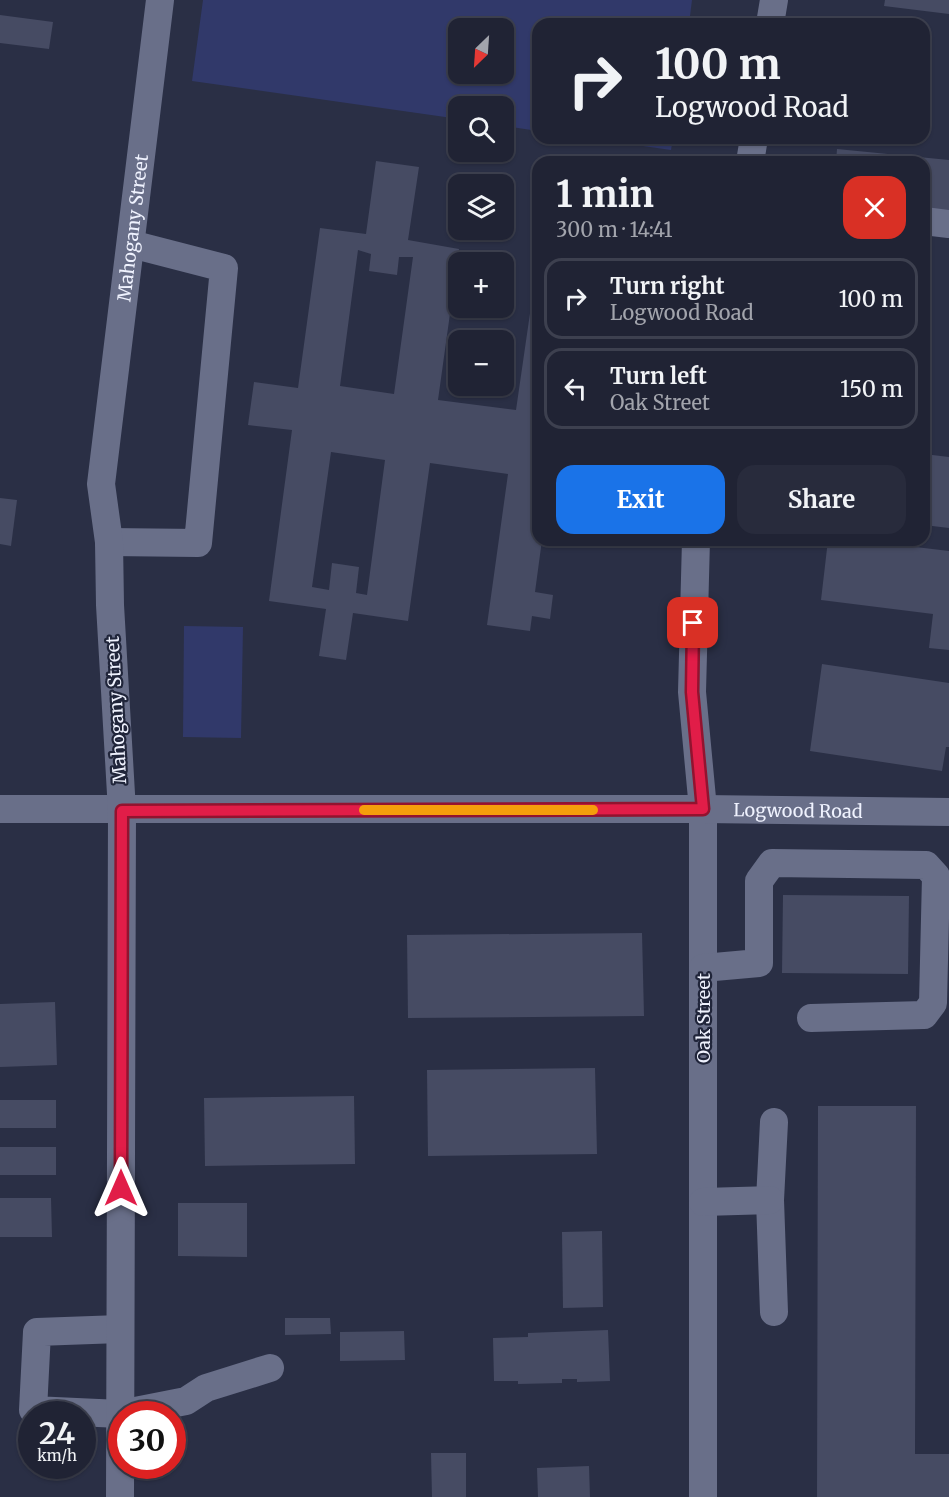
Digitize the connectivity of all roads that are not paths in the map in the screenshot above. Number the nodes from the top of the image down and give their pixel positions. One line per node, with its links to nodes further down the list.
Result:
1 (160, 0): 6 (street, Mahogany Street)
2 (774, 0): 3 (street)
3 (771, 18)
4 (930, 222): 5 (street)
5 (949, 224)
6 (131, 244): 7 (street, Mahogany Street); 7 (street)
7 (109, 542): 11 (street, Mahogany Street)
8 (696, 546): 10 (street, Oak Street)
9 (0, 809): 11 (street, Logwood Road)
10 (703, 809): 11 (street, Logwood Road); 12 (street, Logwood Road); 13 (street, Oak Street)
11 (122, 811): 19 (street, Mahogany Street)
12 (949, 812)
13 (703, 968): 14 (street); 17 (street, Oak Street)
14 (811, 1018)
15 (774, 1122): 16 (street)
16 (770, 1200): 17 (street); 18 (street)
17 (703, 1202): 26 (street, Oak Street)
18 (774, 1312)
19 (120, 1329): 21 (street, Mahogany Street); 23 (street)
20 (270, 1368): 22 (street)
21 (120, 1401)
22 (186, 1401)
23 (108, 1413)
24 (120, 1479): 25 (street, Mahogany Street)
25 (120, 1497)
26 (703, 1497)

